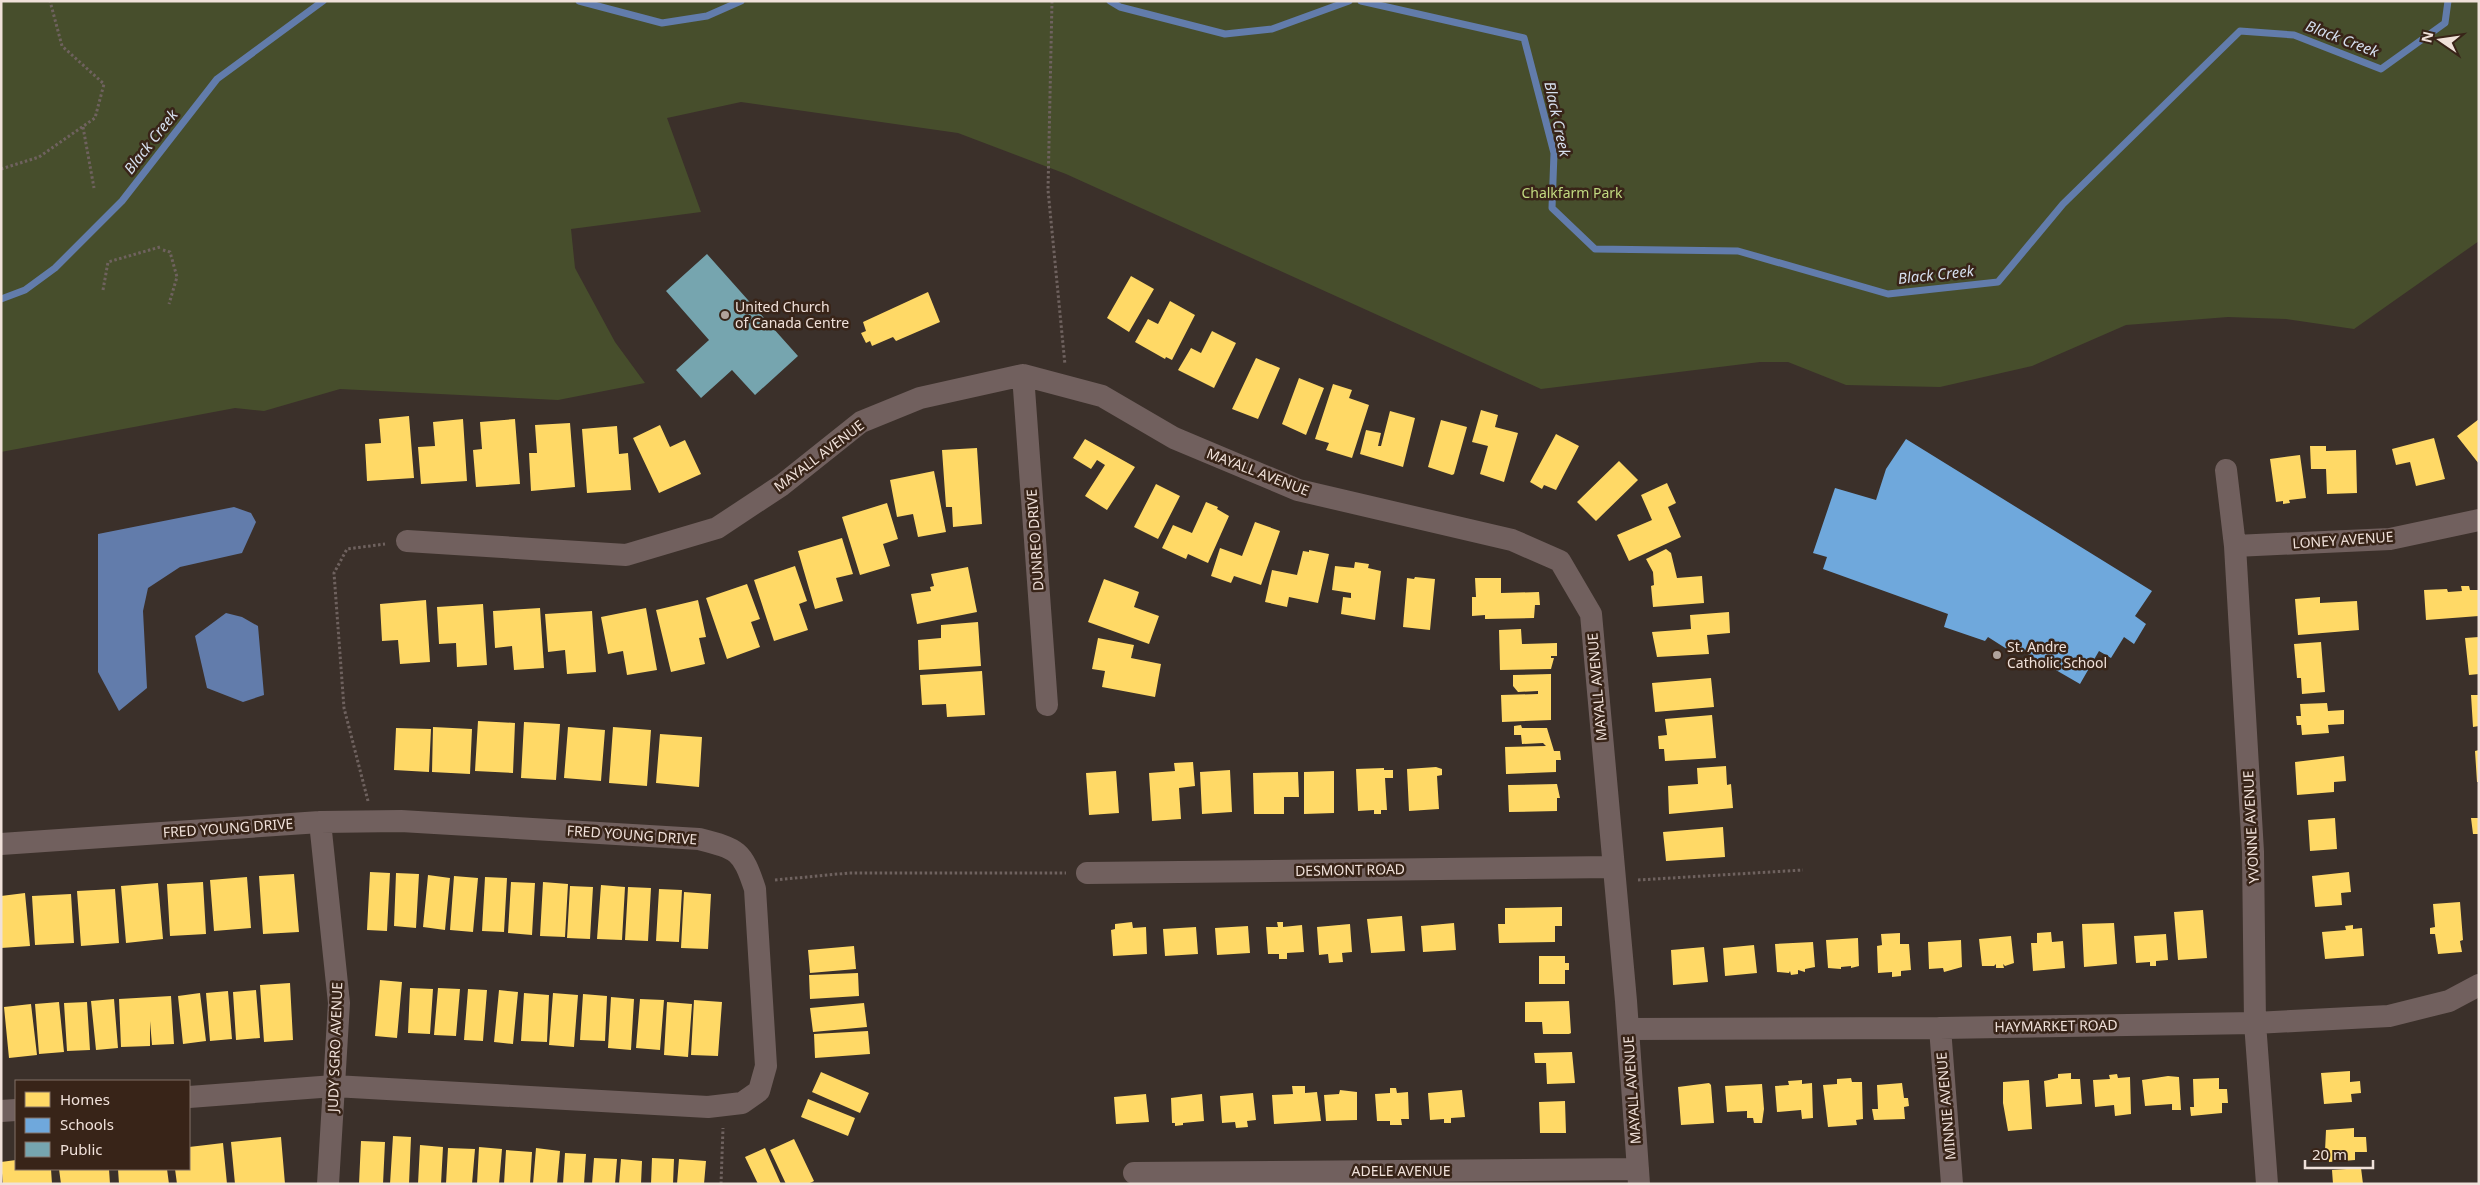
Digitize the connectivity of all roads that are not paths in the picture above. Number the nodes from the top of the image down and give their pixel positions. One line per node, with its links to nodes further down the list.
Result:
1 (1023, 375): 4 (street, MAYALL AVENUE); 6 (street, DUNREO DRIVE); 10 (street, MAYALL AVENUE)
2 (2226, 470): 5 (street, YVONNE AVENUE)
3 (2479, 520): 5 (street, LONEY AVENUE)
4 (407, 541)
5 (2235, 546): 12 (street, YVONNE AVENUE)
6 (1047, 705)
7 (320, 822): 8 (street, FRED YOUNG DRIVE); 15 (street, JUDY SGRO AVENUE); 15 (street, FRED YOUNG DRIVE)
8 (1, 844)
9 (1087, 873): 10 (street, DESMONT ROAD)
10 (1614, 874): 14 (street, MAYALL AVENUE)
11 (2479, 985): 12 (street, HAYMARKET ROAD)
12 (2255, 1023): 13 (street, HAYMARKET ROAD); 23 (street, YVONNE AVENUE)
13 (1940, 1028): 14 (street, HAYMARKET ROAD); 22 (street, MINNIE AVENUE)
14 (1628, 1029): 20 (street, MAYALL AVENUE)
15 (334, 1086): 16 (street); 21 (street, JUDY SGRO AVENUE)
16 (190, 1097)
17 (15, 1110): 18 (street)
18 (1, 1112)
19 (1134, 1173): 20 (street, ADELE AVENUE)
20 (1639, 1177)
21 (328, 1184)
22 (1952, 1184)
23 (2267, 1184)

